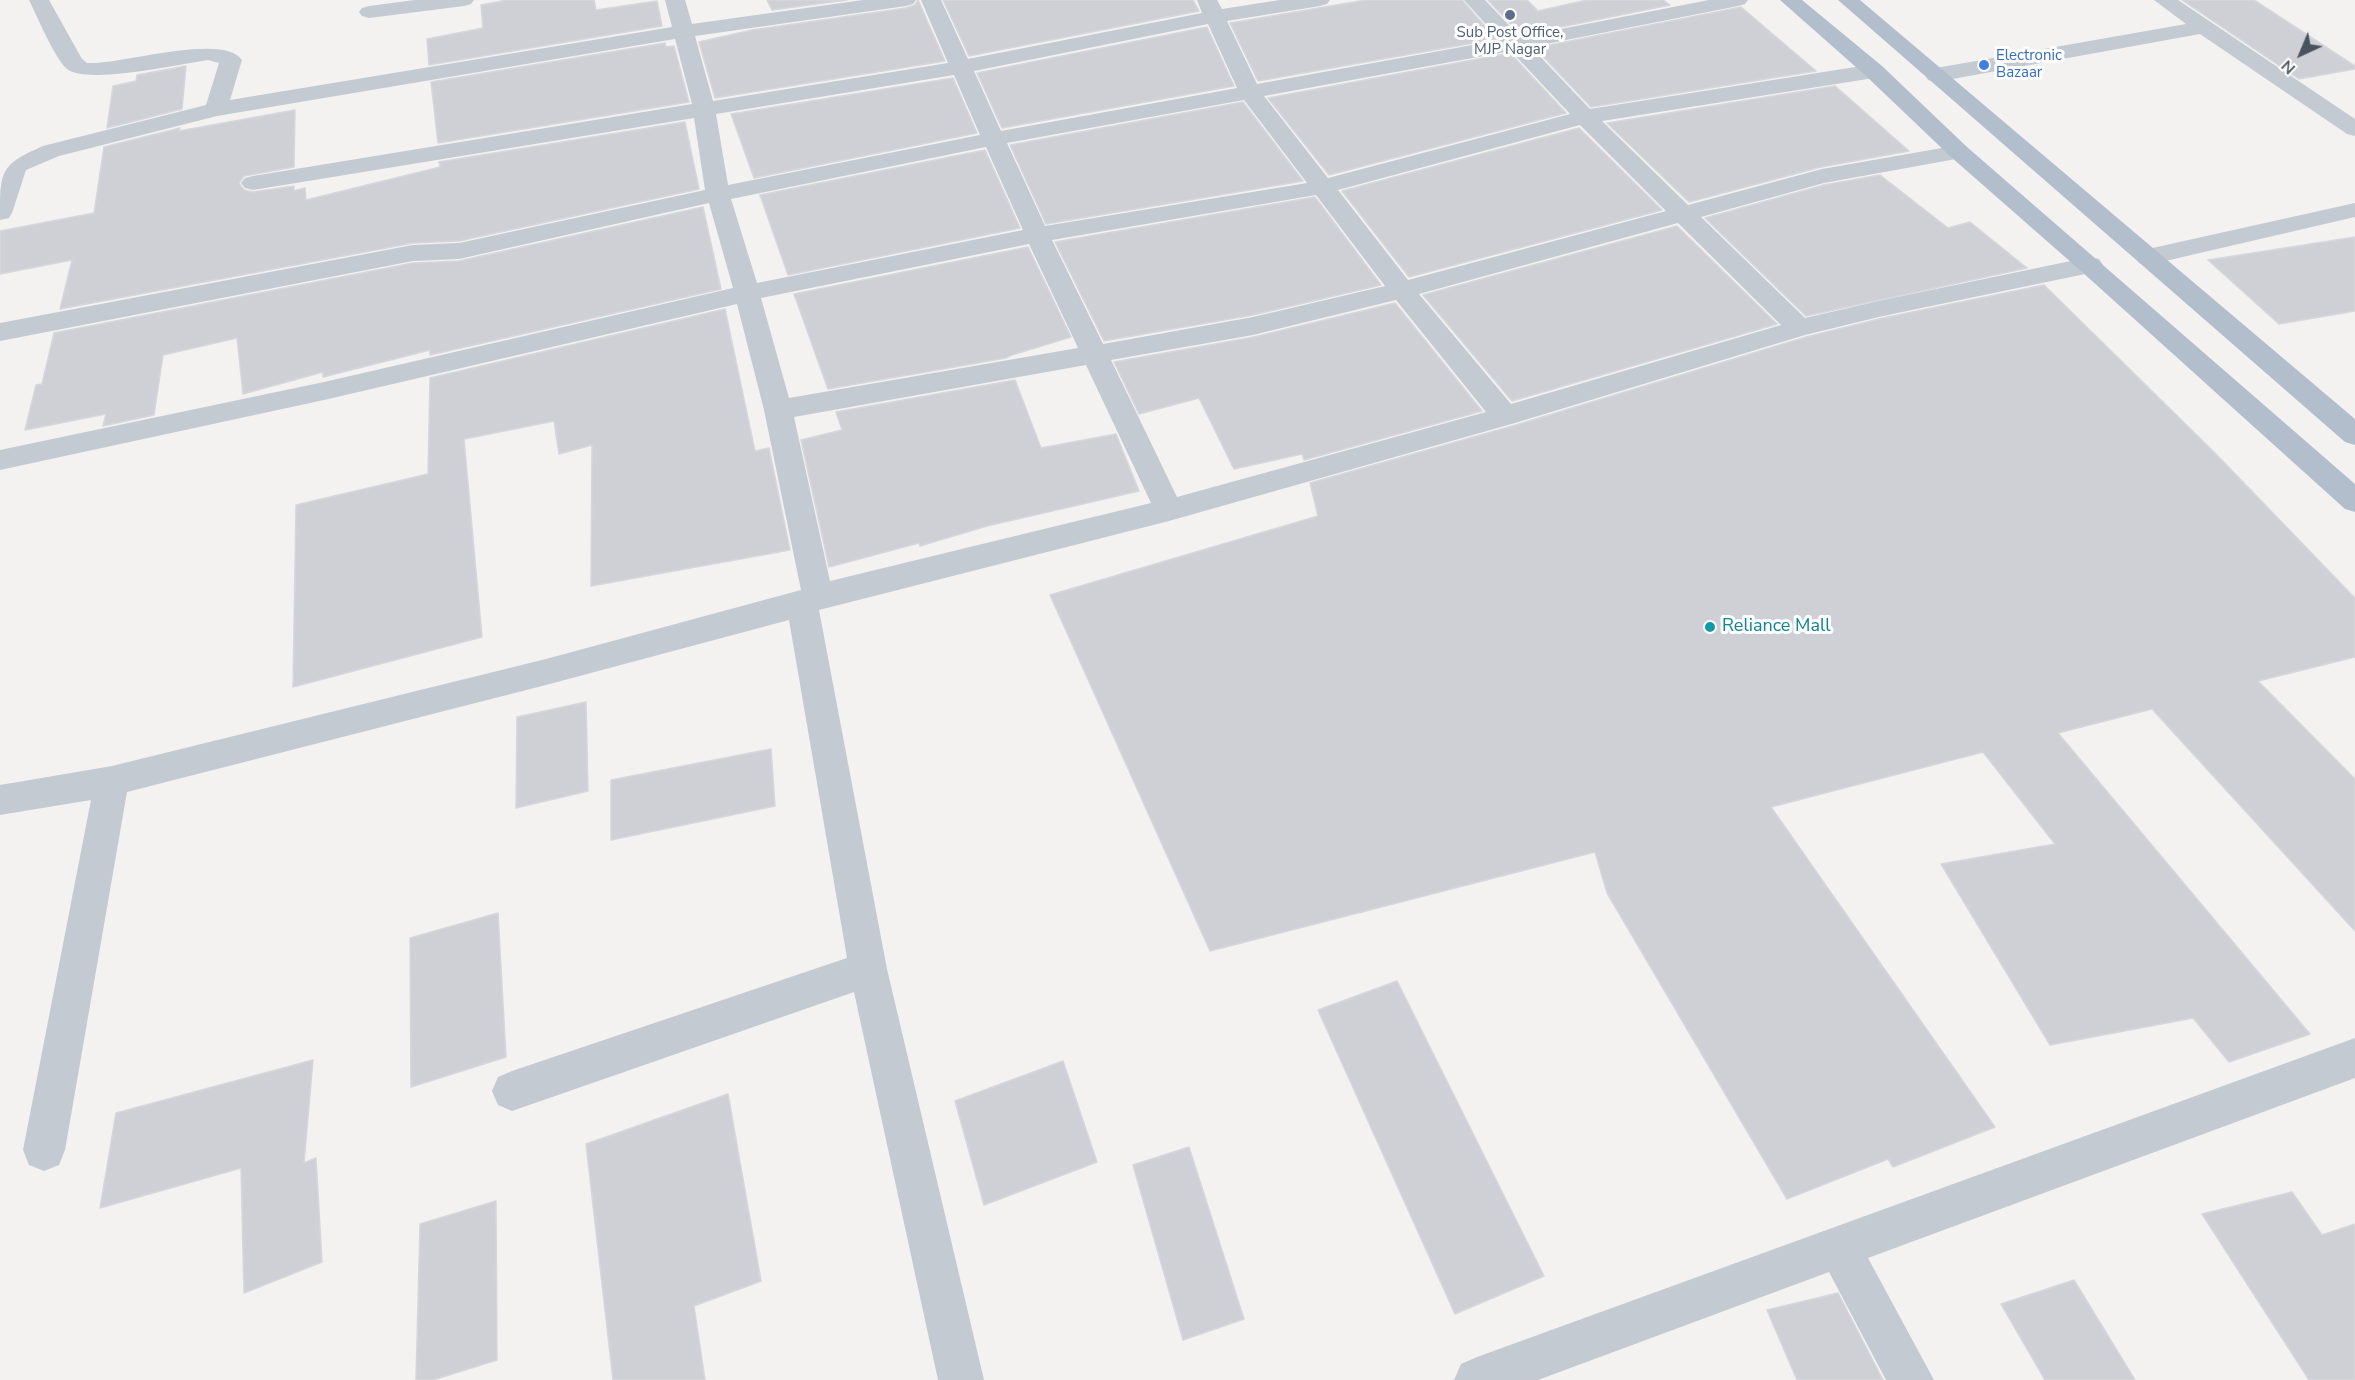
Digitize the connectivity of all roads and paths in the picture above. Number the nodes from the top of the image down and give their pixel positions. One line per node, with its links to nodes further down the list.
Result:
1 (39, 0): 22 (street)
2 (464, 0): 13 (street)
3 (675, 0): 15 (street)
4 (906, 0): 15 (street)
5 (931, 0): 17 (street)
6 (1320, 0): 12 (street)
7 (1474, 0): 16 (street)
8 (1738, 0): 16 (street)
9 (1790, 0): 18 (main road)
10 (1848, 0): 19 (main road)
11 (2164, 0): 14 (street)
12 (1212, 8): 17 (street); 20 (street)
13 (369, 12)
14 (2205, 27): 19 (street); 24 (street)
15 (682, 32): 21 (street); 22 (street)
16 (1514, 43): 20 (street); 23 (street)
17 (962, 67): 21 (street); 25 (street)
18 (1874, 71): 23 (street); 26 (main road)
19 (1936, 75): 34 (main road)
20 (1250, 93): 25 (street); 28 (street)
21 (704, 108): 27 (street); 29 (street)
22 (216, 109): 31 (street)
23 (1585, 117): 28 (street); 32 (street)
24 (2355, 129)
25 (993, 139): 29 (street); 33 (street)
26 (1959, 152): 32 (street); 35 (main road)
27 (253, 183)
28 (1323, 187): 33 (street); 36 (street)
29 (718, 194): 37 (street); 39 (street)
30 (2355, 210): 34 (street)
31 (0, 213)
32 (1684, 213): 36 (street); 38 (street)
33 (1037, 235): 37 (street); 40 (street)
34 (2148, 257): 43 (main road)
35 (2090, 265): 38 (street); 45 (main road)
36 (1402, 290): 40 (street); 42 (street)
37 (747, 293): 41 (street); 44 (street)
38 (1800, 328): 42 (street)
39 (0, 332)
40 (1094, 354): 41 (street); 46 (street)
41 (778, 410): 47 (street)
42 (1505, 416): 46 (street)
43 (2355, 435)
44 (0, 460)
45 (2355, 501)
46 (1169, 510): 47 (street)
47 (810, 600): 48 (street); 50 (street)
48 (112, 781): 49 (street); 53 (street)
49 (0, 800)
50 (868, 969): 52 (street); 55 (street)
51 (2355, 1058): 54 (street)
52 (512, 1091)
53 (44, 1150)
54 (1839, 1248): 56 (street); 57 (street)
55 (961, 1380)
56 (1478, 1380)
57 (1911, 1380)

